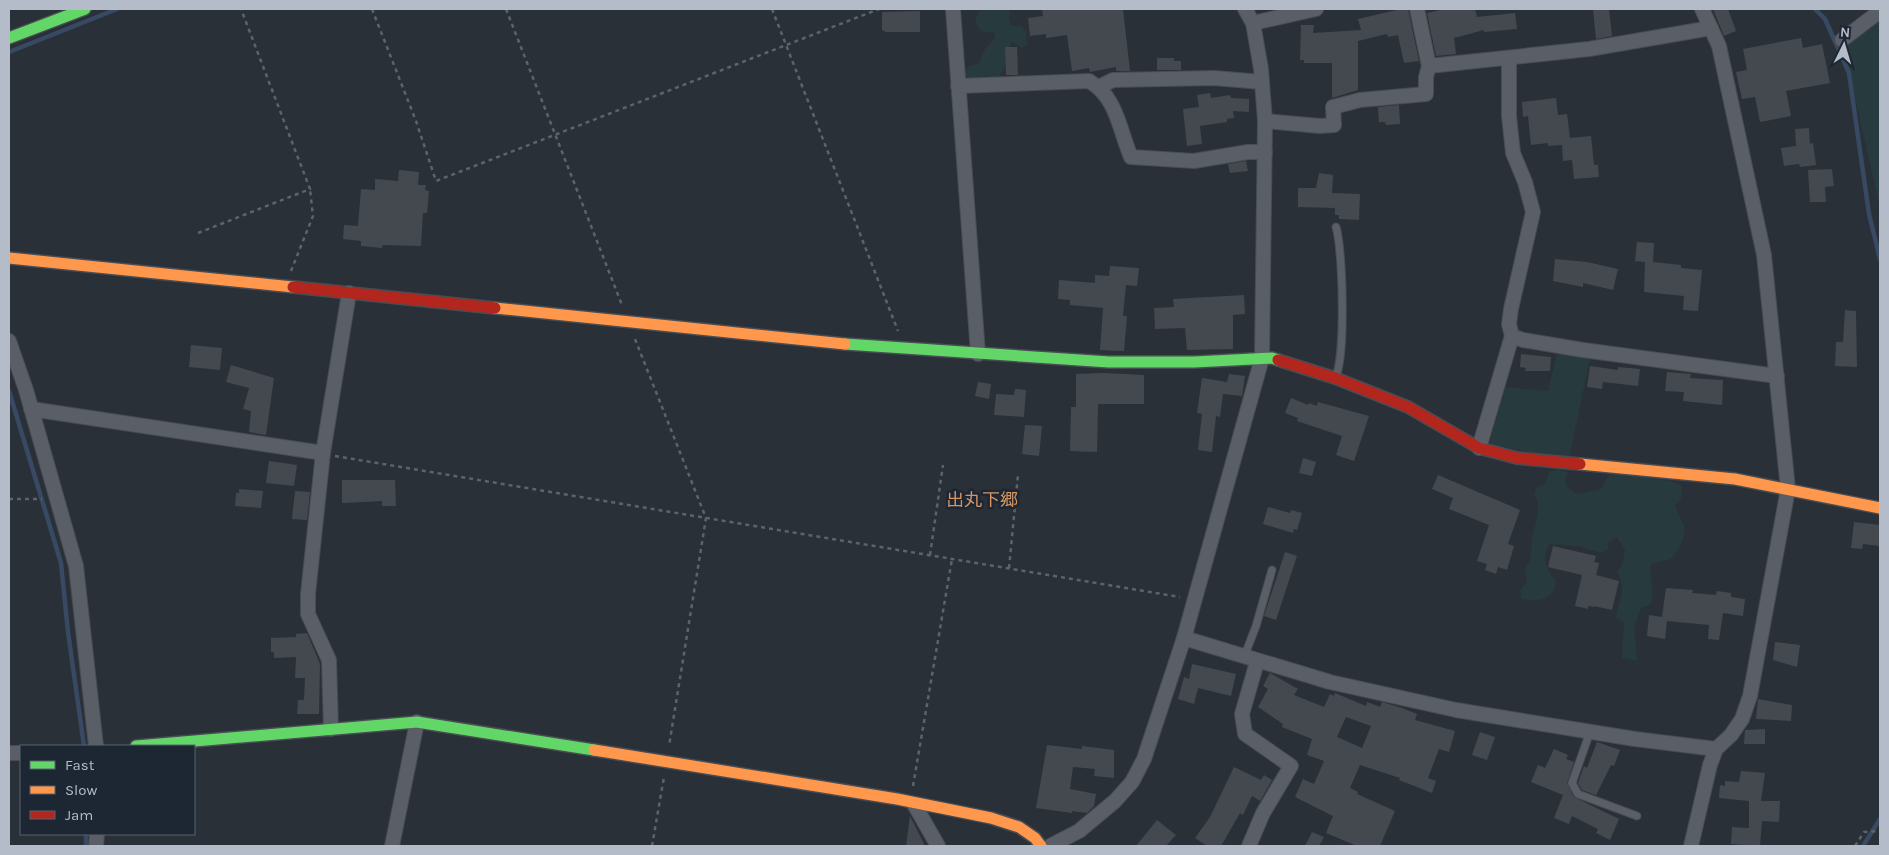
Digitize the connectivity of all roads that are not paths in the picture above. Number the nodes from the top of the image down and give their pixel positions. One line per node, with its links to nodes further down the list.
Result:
1 (84, 9): 10 (street)
2 (953, 9): 15 (street)
3 (1245, 9): 8 (street)
4 (1316, 9): 8 (street)
5 (1416, 9): 13 (street)
6 (1702, 9): 9 (street)
7 (1880, 11): 11 (street)
8 (1253, 23): 14 (street)
9 (1710, 28): 12 (street); 26 (street)
10 (9, 38)
11 (1842, 40)
12 (1509, 58): 13 (street); 22 (street)
13 (1429, 66): 17 (street)
14 (1262, 82): 16 (street); 17 (street)
15 (958, 86): 16 (street); 24 (street)
16 (1099, 87): 18 (street)
17 (1265, 121): 18 (street)
18 (1265, 152): 25 (street)
19 (1336, 227): 27 (lane)
20 (9, 258): 21 (street)
21 (349, 293): 24 (street); 30 (street)
22 (1512, 336): 26 (street); 29 (street)
23 (9, 341): 28 (street)
24 (978, 354): 25 (street)
25 (1262, 358): 27 (street); 34 (street)
26 (1777, 376): 31 (street)
27 (1335, 378): 29 (street)
28 (32, 409): 30 (street); 40 (street)
29 (1479, 448): 31 (street)
30 (323, 453): 38 (street)
31 (1788, 489): 32 (street); 42 (street)
32 (1880, 508)
33 (1272, 570): 35 (lane)
34 (1184, 638): 35 (street); 48 (street)
35 (1244, 657): 36 (street)
36 (1257, 662): 39 (street); 49 (street)
37 (417, 722): 38 (street); 43 (street); 45 (street)
38 (331, 730): 41 (street)
39 (1590, 732): 42 (street); 44 (lane)
40 (96, 745)
41 (148, 745)
42 (1716, 749): 50 (street)
43 (912, 804): 46 (street); 47 (street)
44 (1637, 816)
45 (392, 846)
46 (938, 846)
47 (1041, 846)
48 (1050, 846)
49 (1249, 846)
50 (1692, 846)

